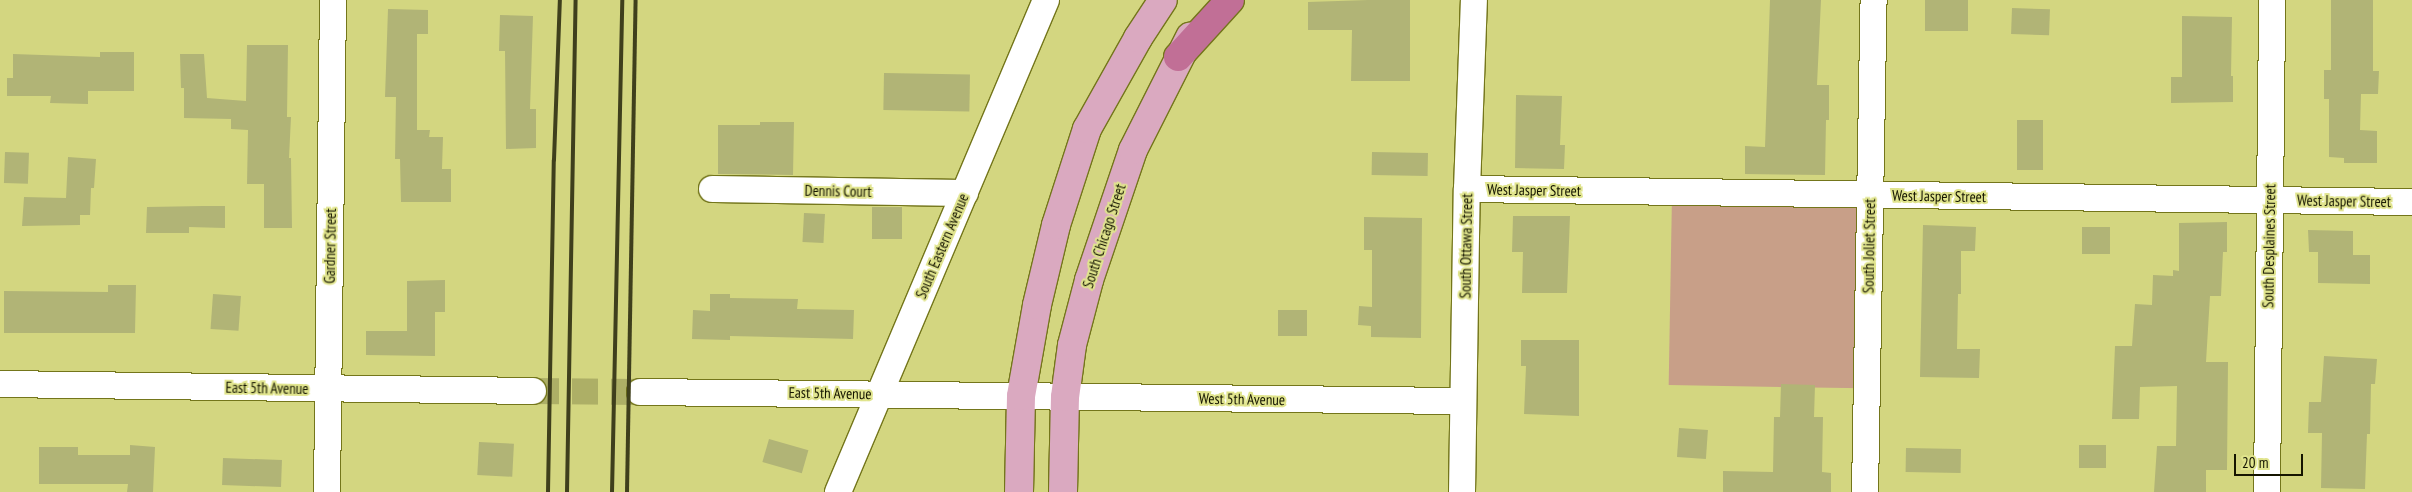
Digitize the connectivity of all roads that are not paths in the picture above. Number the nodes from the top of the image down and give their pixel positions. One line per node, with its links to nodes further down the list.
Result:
1 (333, 0): 17 (street, Gardner Street)
2 (1046, 0): 12 (street, South Eastern Avenue)
3 (1163, 0): 21 (main road)
4 (1212, 0): 9 (main road, South Chicago Street)
5 (1230, 0): 9 (highway)
6 (1474, 0): 11 (street, South Ottawa Street)
7 (1874, 0): 13 (street, South Joliet Street)
8 (2272, 0): 14 (street, South Desplaines Street)
9 (1178, 57): 22 (main road, South Chicago Street)
10 (712, 189): 12 (street, Dennis Court)
11 (1467, 189): 13 (street, West Jasper Street); 23 (street, South Ottawa Street)
12 (964, 193): 20 (street, South Eastern Avenue)
13 (1870, 195): 14 (street, West Jasper Street); 29 (street, South Joliet Street)
14 (2270, 200): 15 (street, West Jasper Street); 30 (street, South Desplaines Street)
15 (2412, 202)
16 (0, 384): 17 (street, East 5th Avenue)
17 (328, 389): 18 (street, East 5th Avenue); 24 (street, Gardner Street)
18 (533, 391)
19 (640, 392): 20 (street, East 5th Avenue)
20 (879, 394): 21 (street, East 5th Avenue); 25 (street, South Eastern Avenue)
21 (1021, 396): 22 (street, West 5th Avenue); 26 (main road)
22 (1065, 397): 23 (street, West 5th Avenue); 27 (main road, South Chicago Street)
23 (1462, 401): 28 (street, South Ottawa Street)
24 (327, 492)
25 (838, 492)
26 (1019, 492)
27 (1062, 492)
28 (1462, 492)
29 (1865, 492)
30 (2266, 492)

